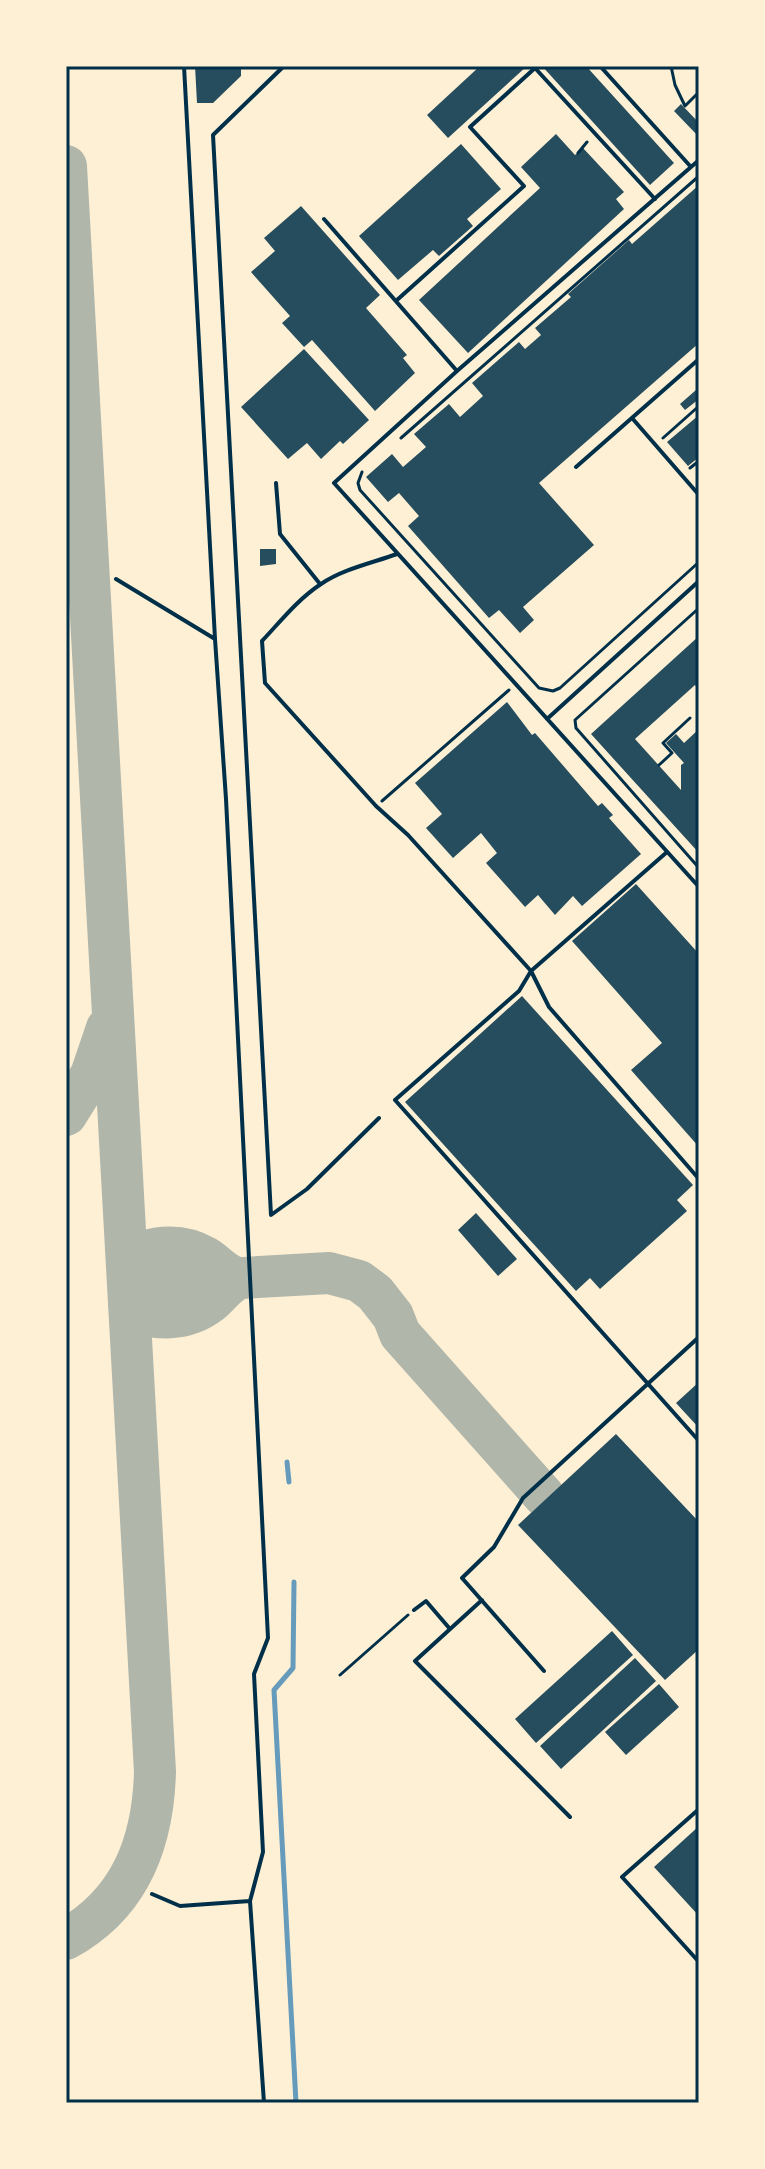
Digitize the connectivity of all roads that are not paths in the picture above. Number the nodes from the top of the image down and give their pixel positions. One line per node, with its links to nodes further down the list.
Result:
1 (184, 66): 19 (lane)
2 (284, 66): 24 (lane)
3 (600, 66): 5 (lane)
4 (699, 160): 5 (lane)
5 (691, 167): 6 (lane)
6 (655, 199): 8 (lane); 10 (lane)
7 (324, 219): 8 (lane)
8 (397, 300): 10 (lane)
9 (699, 359): 11 (lane)
10 (457, 371): 15 (lane)
11 (632, 418): 12 (lane); 14 (lane)
12 (576, 467)
13 (276, 483): 18 (lane)
14 (699, 495)
15 (397, 554): 18 (lane); 20 (lane)
16 (116, 579): 19 (lane)
17 (699, 581): 20 (lane)
18 (320, 584): 23 (lane)
19 (215, 639): 36 (lane)
20 (546, 720): 21 (lane)
21 (667, 852): 22 (lane); 23 (lane)
22 (699, 887)
23 (531, 971): 25 (lane); 27 (lane)
24 (379, 1118)
25 (699, 1179)
26 (699, 1337): 27 (lane)
27 (647, 1384): 28 (lane); 29 (lane)
28 (699, 1441)
29 (482, 1600): 31 (lane); 32 (lane)
30 (414, 1610): 31 (lane)
31 (450, 1629): 34 (lane)
32 (544, 1671)
33 (699, 1809): 37 (lane)
34 (570, 1817)
35 (152, 1894): 36 (lane)
36 (250, 1901): 38 (lane)
37 (699, 1962)
38 (264, 2103)

